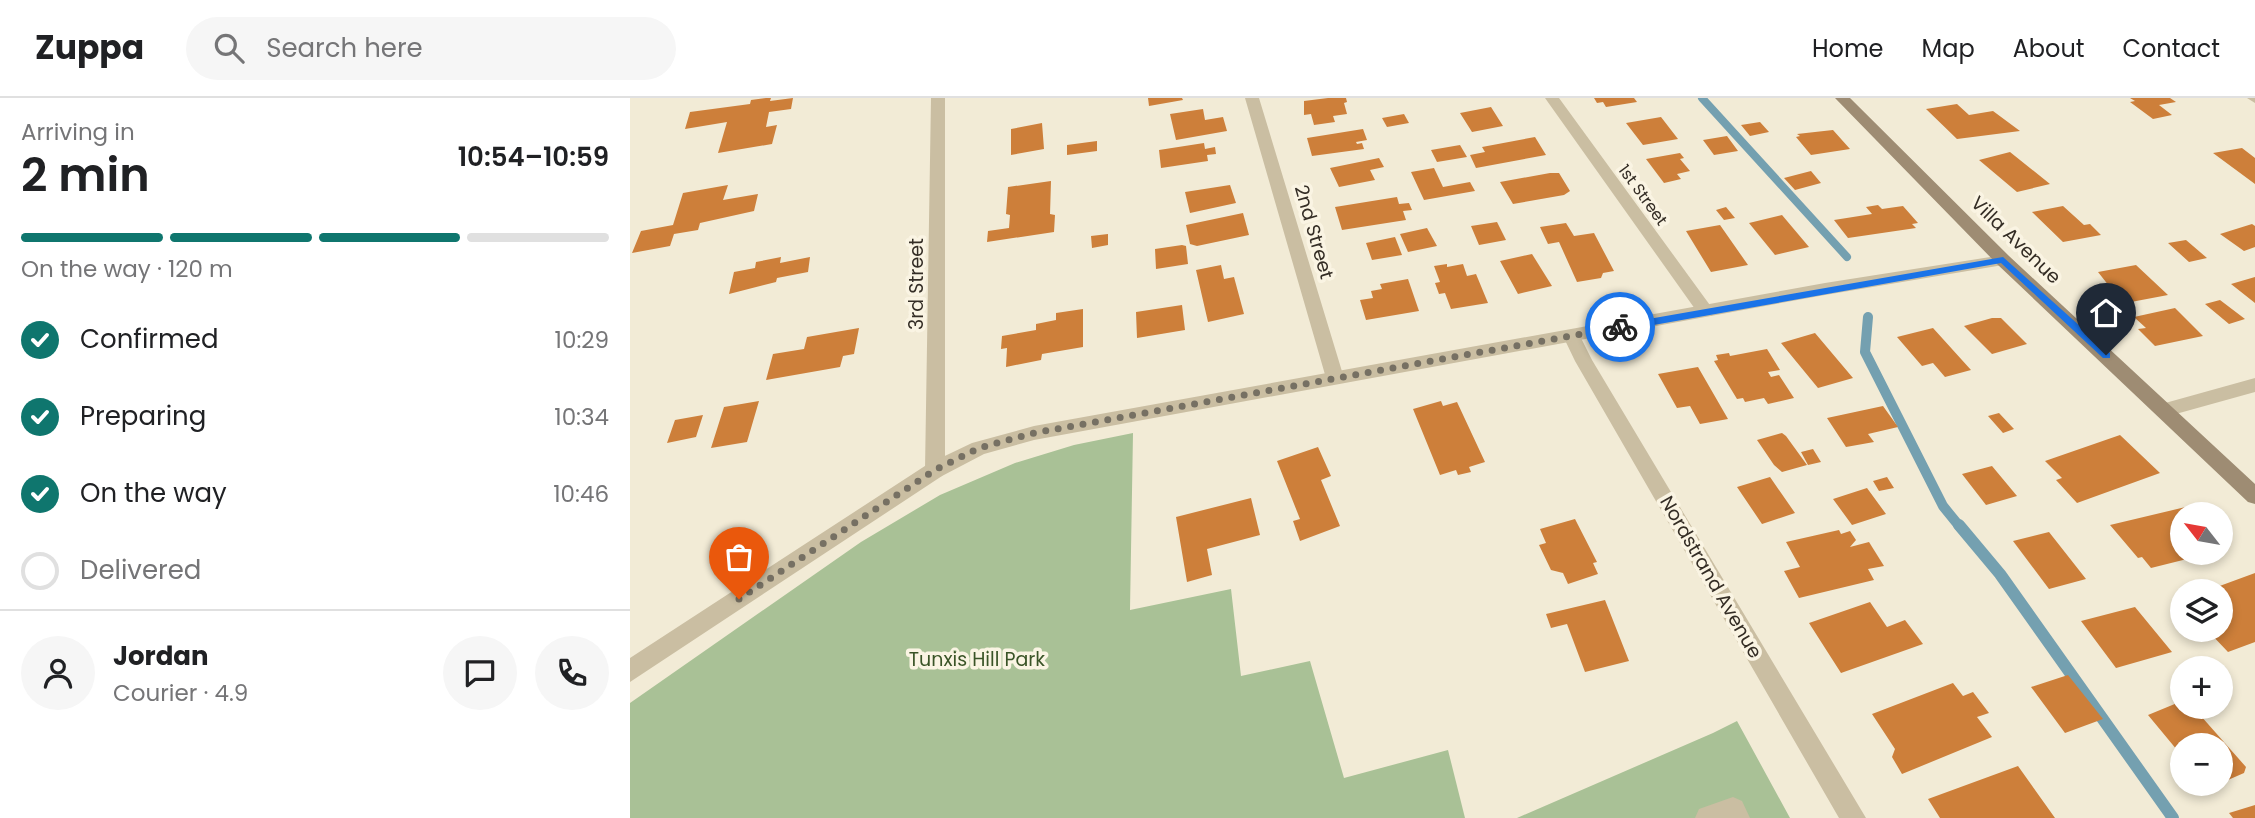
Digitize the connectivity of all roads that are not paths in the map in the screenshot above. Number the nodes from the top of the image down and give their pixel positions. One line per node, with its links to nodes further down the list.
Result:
1 (938, 98): 11 (street, 3rd Street)
2 (1252, 98): 8 (street, 2nd Street)
3 (1552, 98): 6 (street, 1st Street)
4 (1842, 98): 5 (main road, Villa Avenue)
5 (2003, 260): 6 (street); 10 (main road, Villa Avenue)
6 (1706, 312): 7 (street)
7 (1572, 336): 8 (street); 16 (street, Nordstrand Avenue)
8 (1335, 378): 11 (street)
9 (2255, 385): 10 (street)
10 (2165, 410): 12 (main road, Villa Avenue)
11 (935, 470): 13 (street)
12 (2255, 496)
13 (630, 671)
14 (1708, 818): 15 (street)
15 (1737, 818)
16 (1853, 818)

